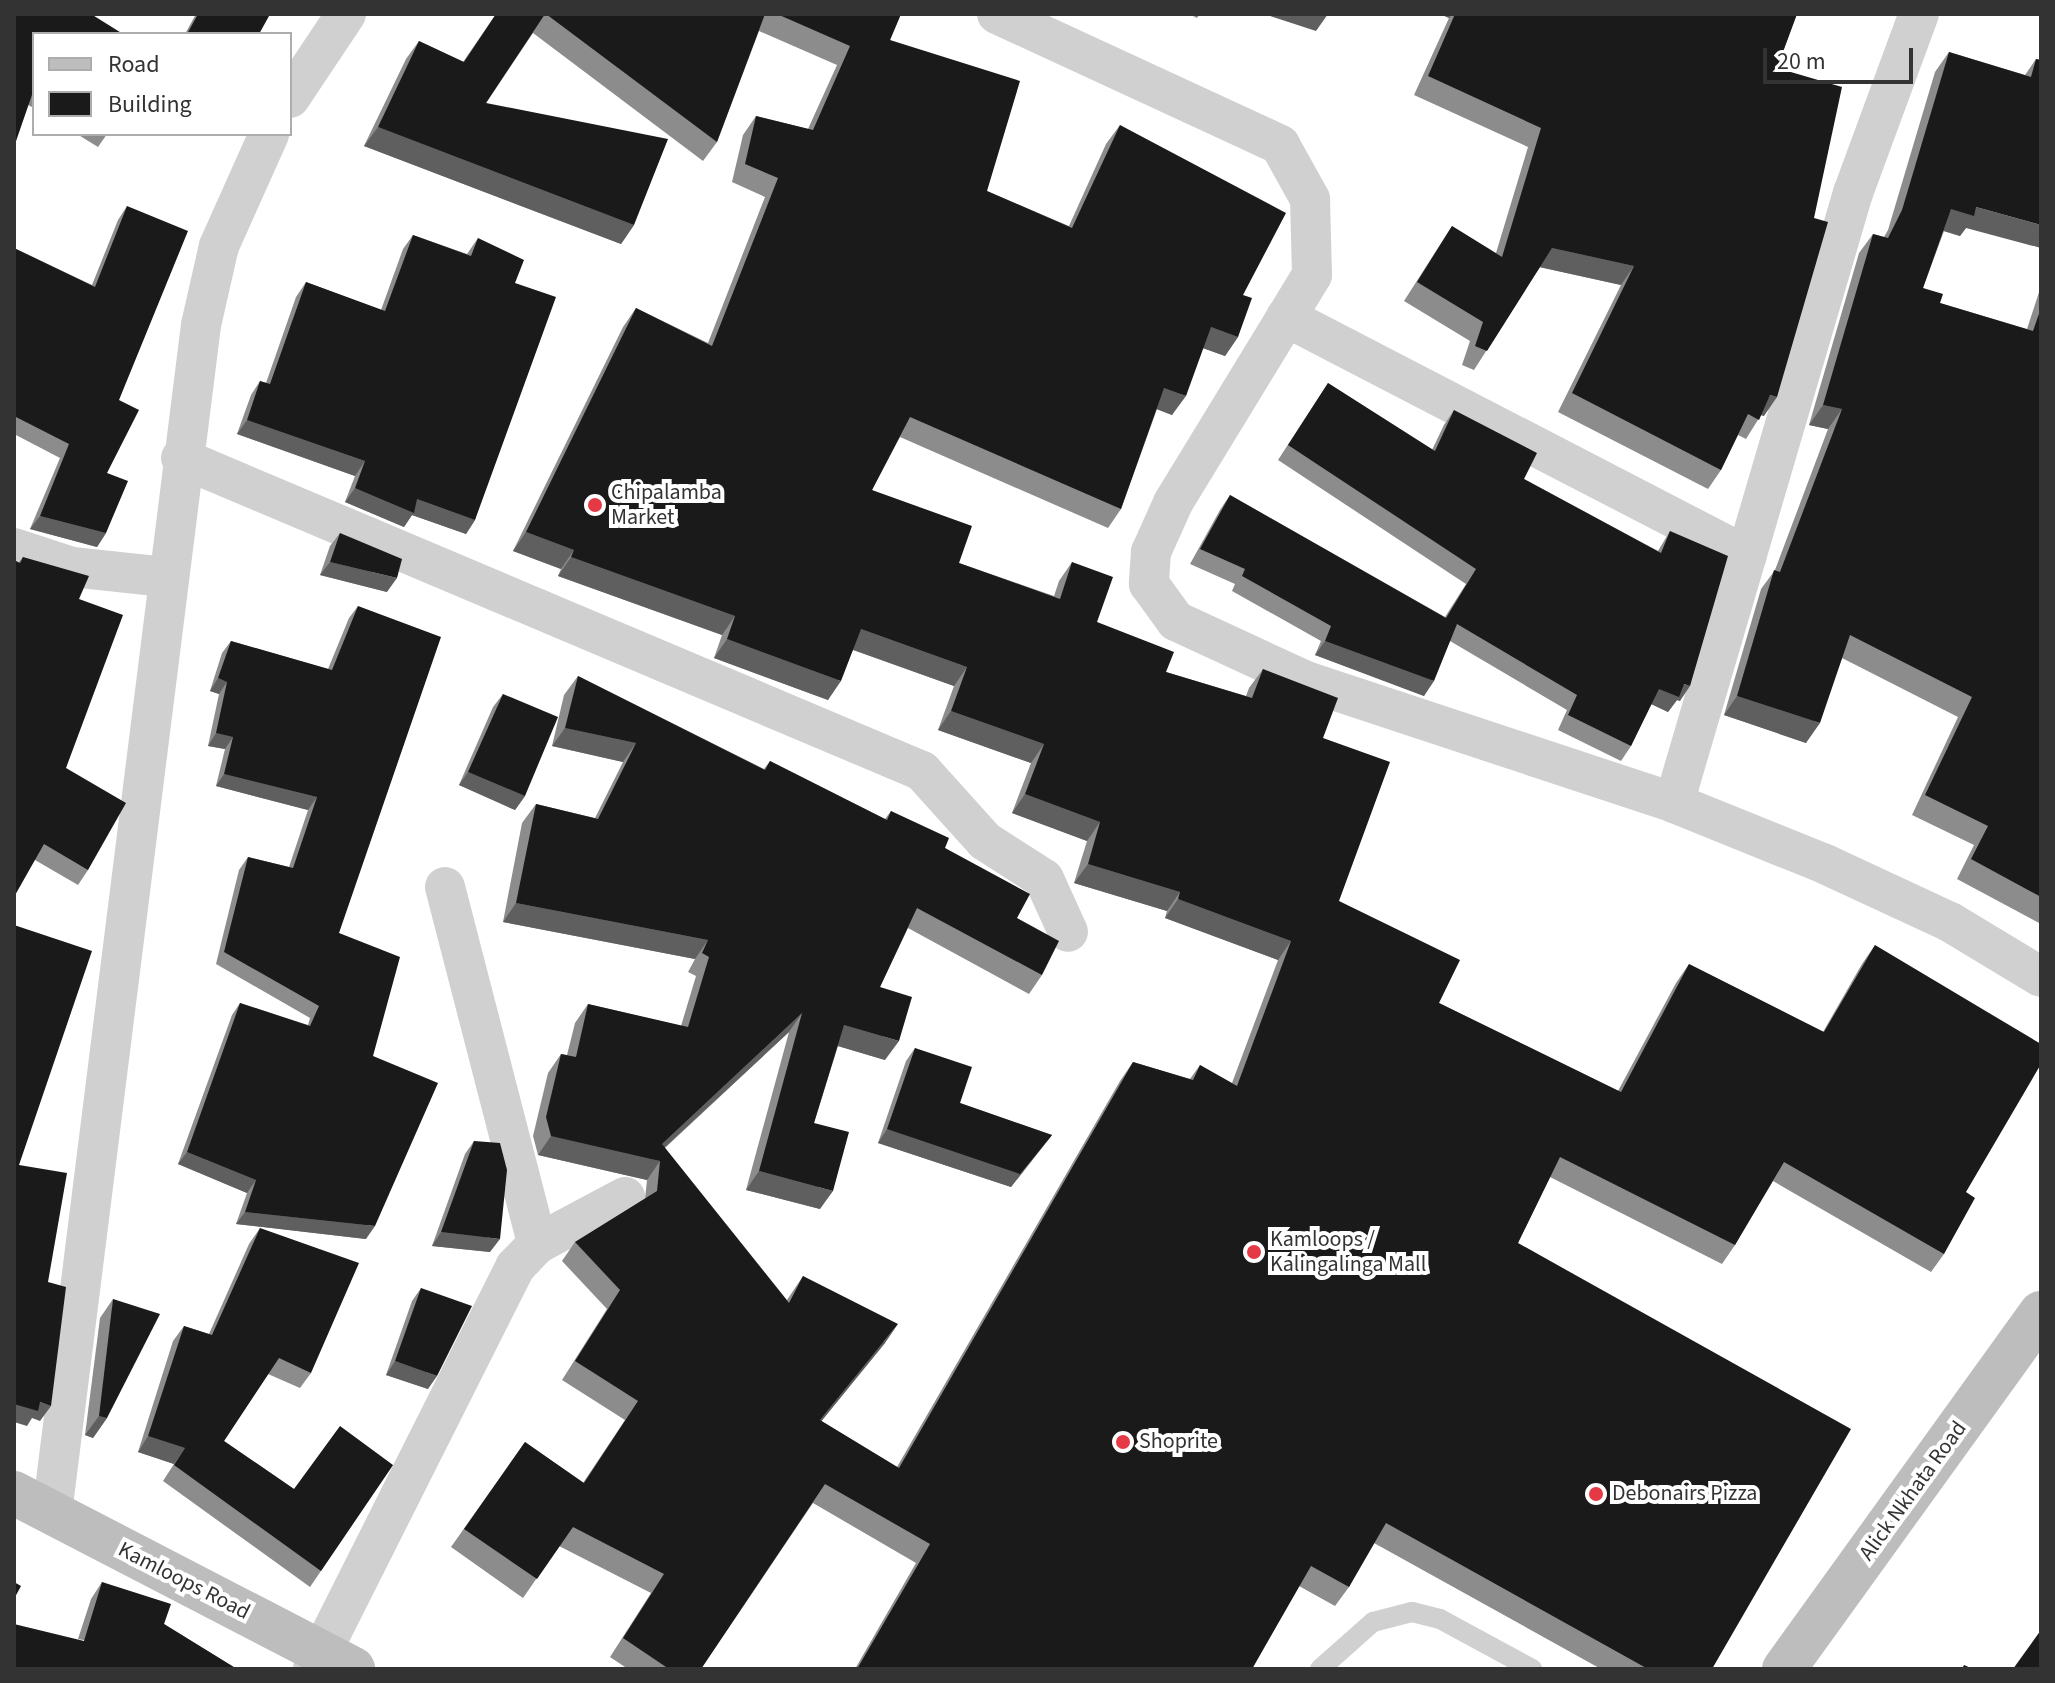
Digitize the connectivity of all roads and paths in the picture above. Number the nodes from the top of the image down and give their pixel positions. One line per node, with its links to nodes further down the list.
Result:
1 (346, 14): 4 (street)
2 (997, 14): 6 (street)
3 (1919, 14): 9 (street)
4 (292, 95)
5 (268, 136): 7 (street)
6 (1286, 317): 9 (street); 11 (street)
7 (181, 458): 10 (street); 13 (street)
8 (14, 548): 10 (street)
9 (1747, 556): 11 (street)
10 (165, 577): 19 (street)
11 (1674, 803): 14 (street)
12 (445, 887): 16 (street)
13 (1068, 932)
14 (2041, 977)
15 (625, 1197): 16 (street)
16 (537, 1244): 20 (street)
17 (2041, 1313): 23 (main road, Alick Nkhata Road)
18 (14, 1493): 19 (main road, Kamloops Road)
19 (52, 1513): 20 (main road, Kamloops Road)
20 (330, 1664)
21 (1320, 1669): 22 (lane)
22 (1532, 1669)
23 (1784, 1669)

